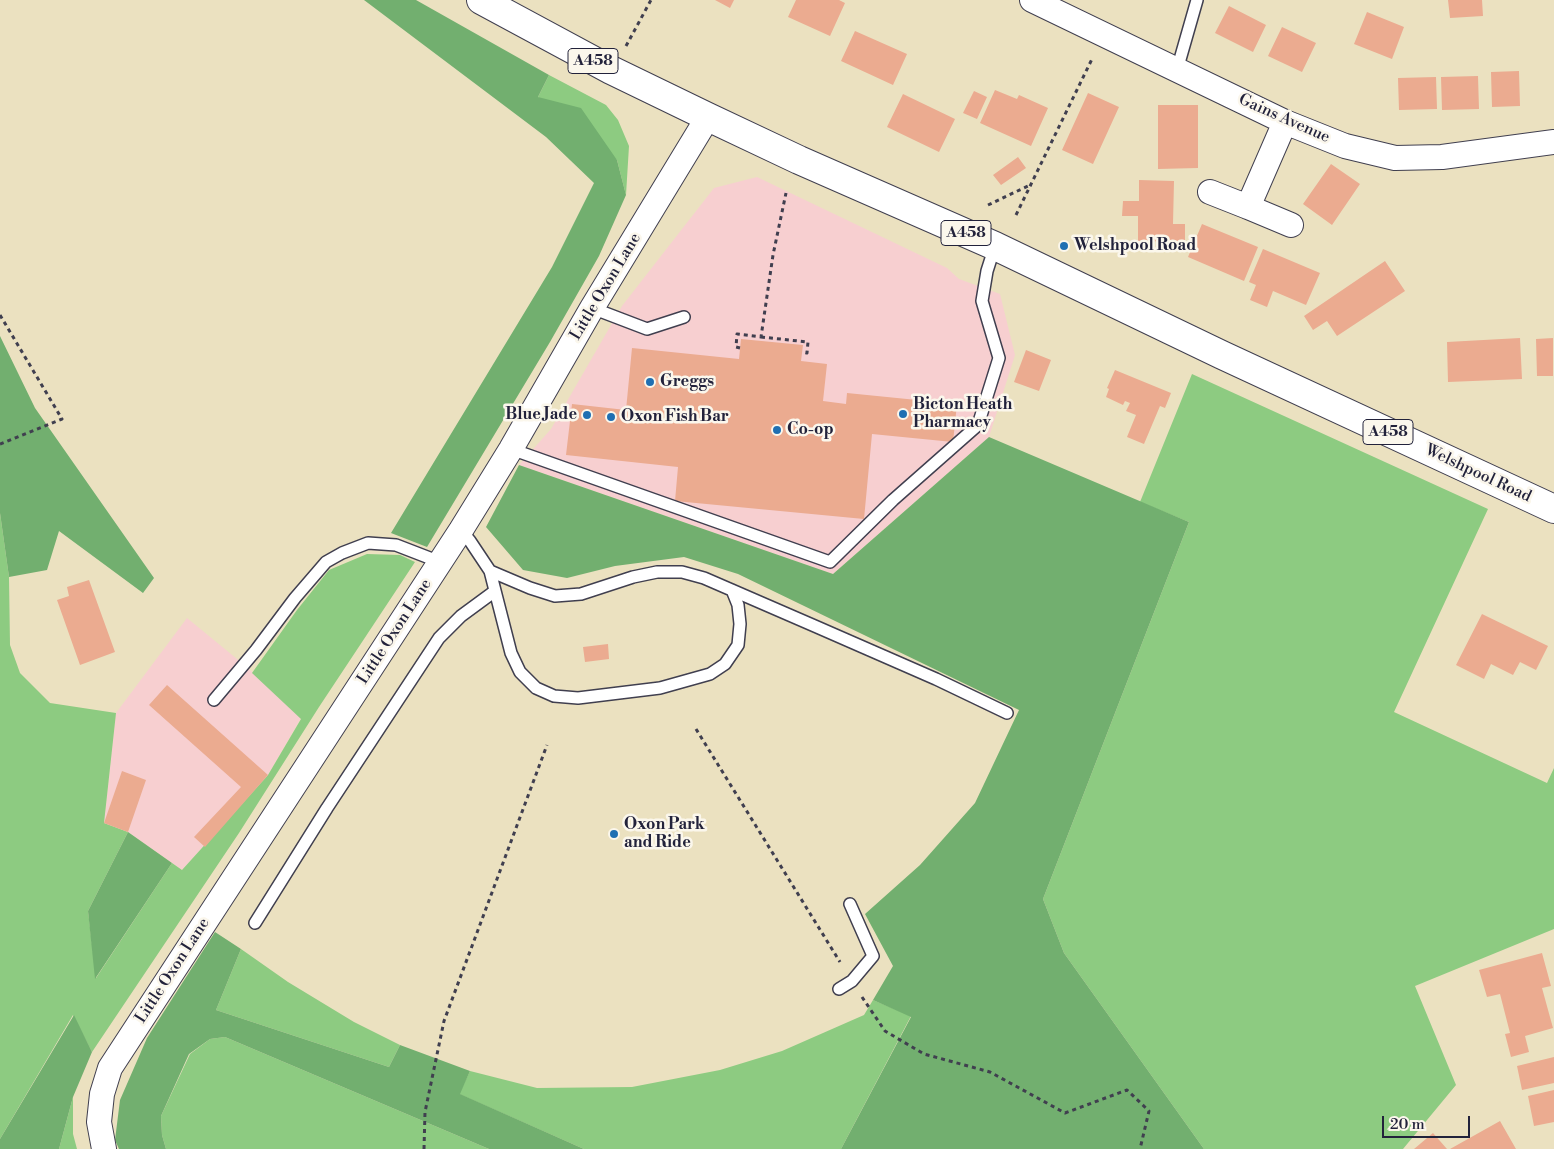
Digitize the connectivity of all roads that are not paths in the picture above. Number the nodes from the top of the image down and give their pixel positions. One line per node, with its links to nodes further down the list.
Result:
1 (481, 0): 5 (main road, Welshpool Road / A458)
2 (1032, 0): 4 (street, Gains Avenue)
3 (1197, 0): 4 (lane)
4 (1177, 70): 6 (street, Gains Avenue)
5 (708, 117): 11 (main road, Welshpool Road / A458); 12 (street, Little Oxon Lane)
6 (1285, 122): 7 (street, Gains Avenue); 9 (street)
7 (1554, 142)
8 (1210, 192): 9 (street)
9 (1248, 207): 10 (street)
10 (1291, 225)
11 (995, 246): 14 (lane); 15 (main road, Welshpool Road / A458)
12 (592, 308): 13 (lane); 14 (street, Little Oxon Lane)
13 (684, 317)
14 (511, 449): 16 (street, Little Oxon Lane)
15 (1554, 509)
16 (461, 530): 17 (street, Little Oxon Lane); 18 (lane)
17 (440, 562): 21 (lane); 26 (street, Little Oxon Lane)
18 (490, 571): 19 (lane); 20 (lane)
19 (732, 590): 20 (lane); 22 (lane)
20 (495, 591): 24 (lane)
21 (214, 700)
22 (1007, 713)
23 (850, 904): 25 (lane)
24 (255, 923)
25 (838, 989)
26 (104, 1149)

